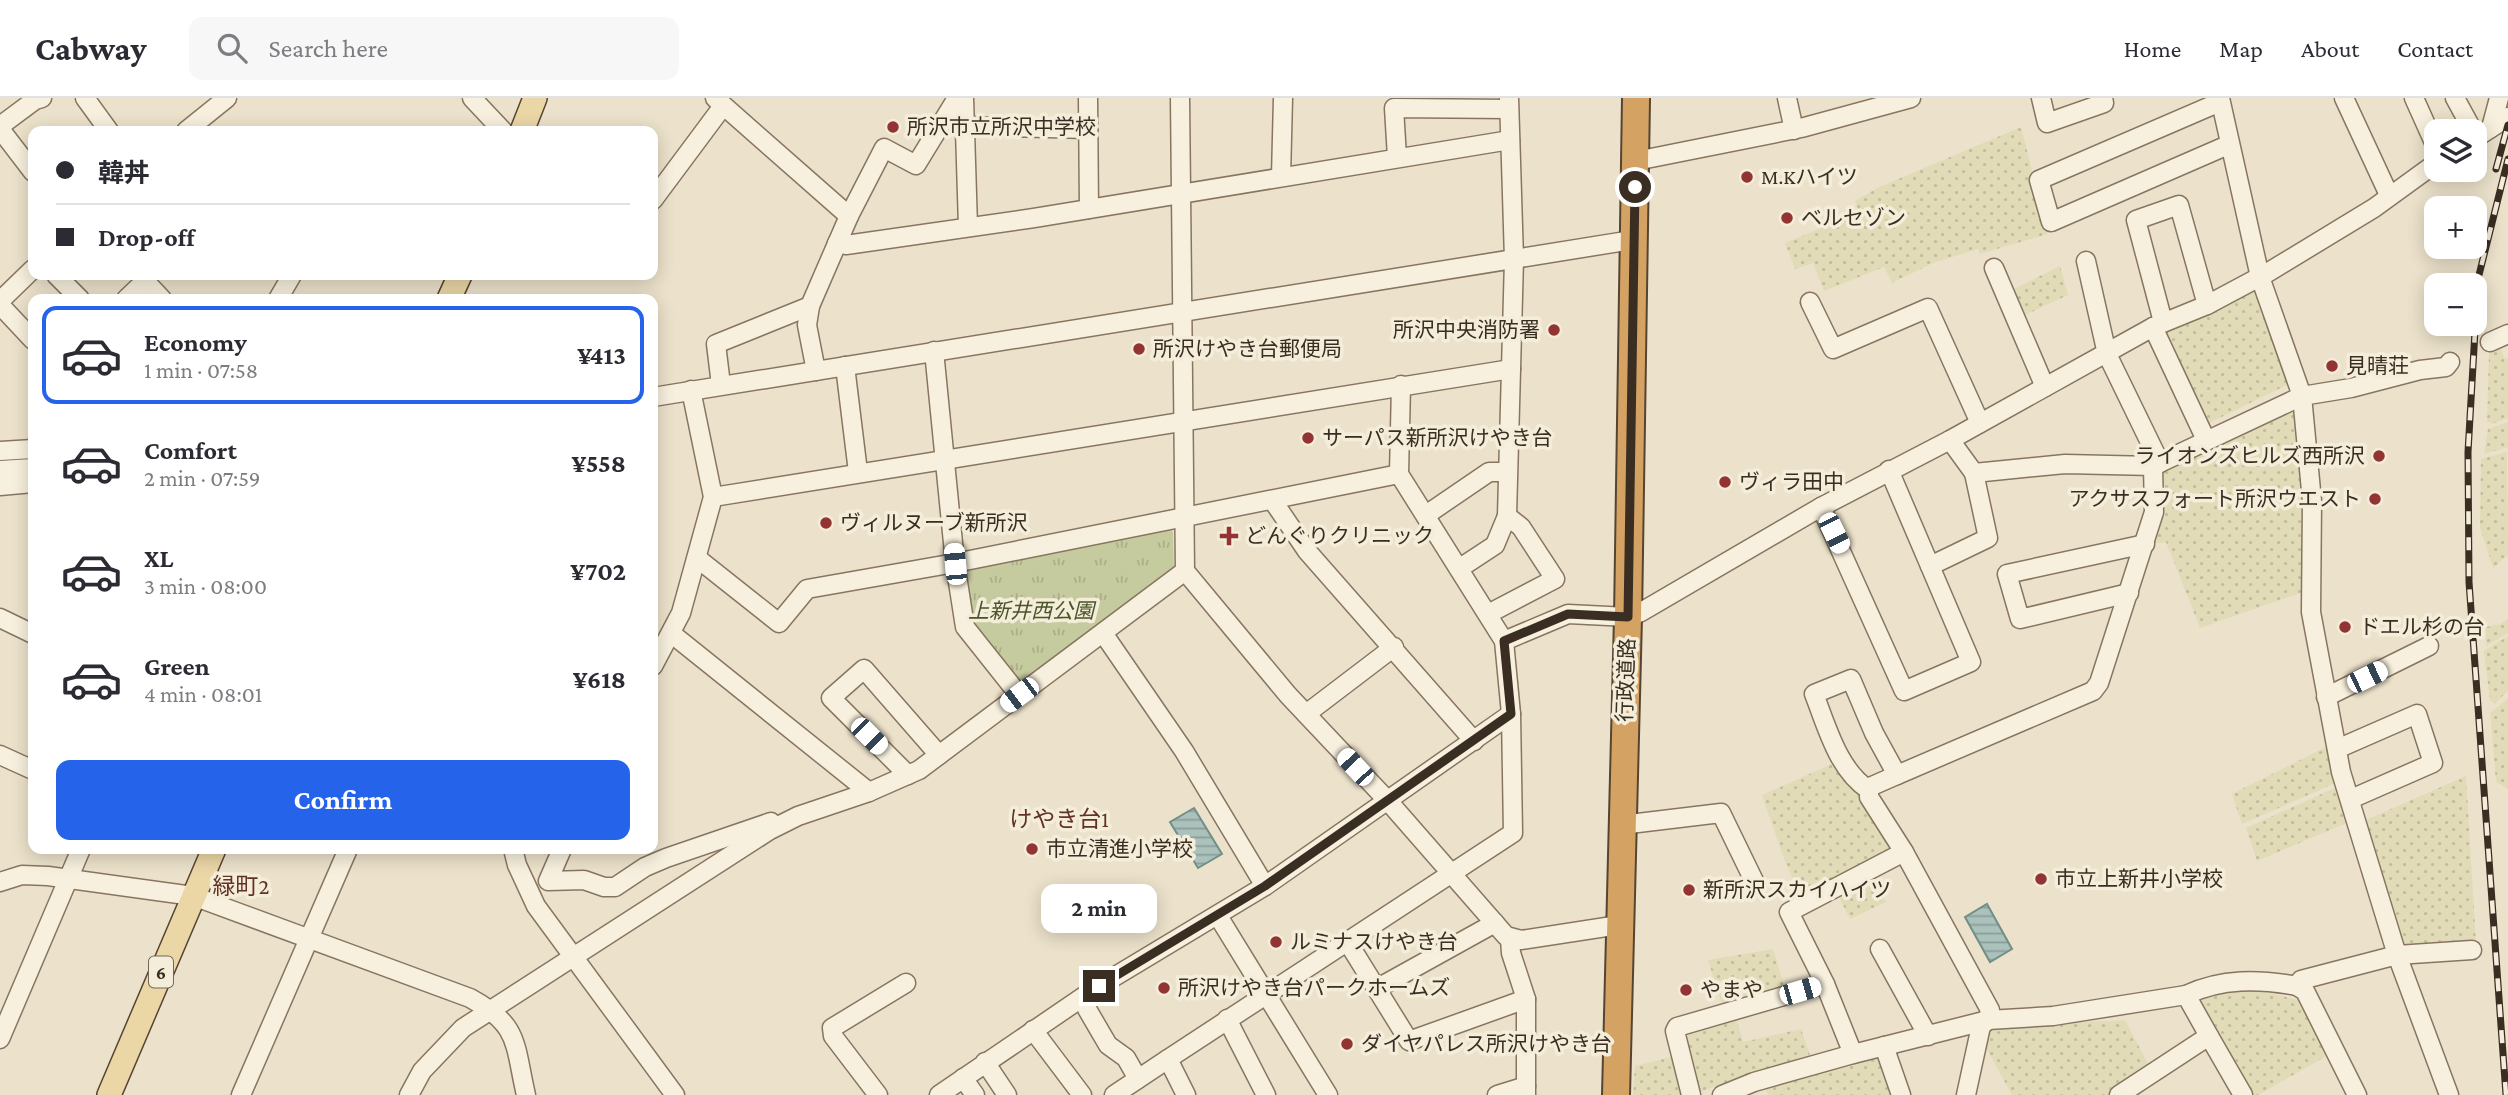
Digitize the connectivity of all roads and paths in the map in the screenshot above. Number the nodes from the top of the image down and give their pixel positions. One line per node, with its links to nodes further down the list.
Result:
1 (43, 98): 33 (street)
2 (85, 98): 28 (street)
3 (227, 98): 29 (street)
4 (472, 98): 30 (street)
5 (536, 98): 31 (main road)
6 (957, 98): 48 (street)
7 (964, 98): 32 (street)
8 (1088, 98): 34 (street)
9 (1180, 98): 45 (street)
10 (1283, 98): 43 (street)
11 (1636, 98): 40 (highway, 行政道路)
12 (1787, 98): 36 (street)
13 (1911, 98): 36 (street)
14 (2041, 98): 15 (street)
15 (2103, 98)
16 (2344, 98): 46 (street)
17 (2414, 98): 27 (street)
18 (2455, 98): 25 (street)
19 (2499, 98): 26 (street)
20 (2220, 100): 38 (street); 38 (street)
21 (719, 102): 44 (street); 48 (street)
22 (1394, 103): 23 (street); 39 (street)
23 (1509, 103): 37 (street)
24 (2508, 117): 35 (street)
25 (2468, 119)
26 (2487, 119)
27 (2424, 120)
28 (105, 126)
29 (192, 126)
30 (498, 126)
31 (524, 126)
32 (965, 126): 34 (street); 49 (street)
33 (0, 127): 41 (street)
34 (1088, 129): 47 (street)
35 (2487, 129)
36 (1794, 130): 40 (street)
37 (1510, 140): 39 (street); 52 (street)
38 (2228, 145): 56 (street)
39 (1397, 157): 43 (street)
40 (1636, 160): 50 (highway, 行政道路)
41 (28, 165)
42 (2424, 171): 46 (street)
43 (1281, 177): 45 (street)
44 (658, 193)
45 (1180, 194): 47 (street); 65 (street)
46 (2389, 195): 56 (street)
47 (1089, 209): 49 (street)
48 (849, 216): 51 (street)
49 (968, 227): 51 (street)
50 (1632, 240): 52 (street); 113 (highway, 行政道路)
51 (837, 243): 64 (street)
52 (1514, 259): 65 (street); 74 (street)
53 (2086, 261): 71 (street)
54 (1994, 268): 78 (street)
55 (28, 274): 62 (street)
56 (2260, 277): 63 (street); 81 (street)
57 (61, 280): 58 (street)
58 (75, 294)
59 (131, 294): 60 (street)
60 (157, 294)
61 (1810, 302): 83 (street)
62 (0, 303): 67 (street)
63 (2207, 305): 66 (street); 66 (street)
64 (810, 306): 75 (street); 77 (street)
65 (1182, 310): 70 (street); 82 (street)
66 (2158, 325): 71 (street); 85 (street)
67 (28, 334)
68 (2508, 334): 69 (street)
69 (2490, 342)
70 (934, 351): 73 (street); 88 (street)
71 (2107, 354): 78 (street); 89 (street)
72 (2450, 362): 81 (street)
73 (845, 366): 75 (street); 93 (street)
74 (1511, 369): 76 (street); 94 (street)
75 (817, 370): 77 (street)
76 (1401, 385): 82 (street); 96 (street)
77 (721, 386): 79 (street)
78 (2045, 387): 83 (street)
79 (691, 390): 80 (street); 99 (street)
80 (658, 396)
81 (2302, 396): 85 (street); 123 (street)
82 (1182, 422): 88 (street); 104 (street)
83 (1980, 423): 84 (street)
84 (1950, 440): 92 (street); 95 (street)
85 (2206, 440): 89 (street)
86 (28, 449): 87 (street)
87 (0, 451)
88 (946, 461): 93 (street); 107 (street)
89 (2156, 464): 95 (street); 105 (street)
90 (28, 468): 91 (street)
91 (0, 470)
92 (1889, 470): 101 (street); 108 (street)
93 (858, 472): 99 (street)
94 (1507, 472): 102 (street); 103 (street)
95 (1974, 473): 108 (street)
96 (1399, 474): 100 (street); 102 (street)
97 (28, 483): 98 (street)
98 (0, 486)
99 (713, 497): 106 (street)
100 (1273, 500): 104 (street); 120 (street)
101 (1821, 507): 108 (street); 113 (street)
102 (1426, 515): 109 (street)
103 (1507, 516): 109 (street); 112 (street)
104 (1183, 517): 107 (street); 110 (street)
105 (2145, 544): 111 (street); 111 (street)
106 (697, 558): 107 (street); 117 (street)
107 (955, 564): 122 (street)
108 (1930, 566)
109 (1460, 568): 112 (street)
110 (1185, 571): 116 (street); 124 (street)
111 (2129, 593): 132 (street)
112 (1488, 614): 118 (street)
113 (1628, 617): 118 (street); 138 (highway, 行政道路)
114 (0, 618): 115 (street)
115 (28, 632)
116 (1103, 633): 122 (street); 151 (street)
117 (672, 634): 121 (street); 134 (street)
118 (1504, 641): 125 (street)
119 (2429, 646): 123 (street)
120 (1394, 647): 124 (street); 126 (street)
121 (658, 658)
122 (1019, 695): 129 (street)
123 (2326, 697): 127 (street)
124 (1306, 714): 136 (street)
125 (1511, 714): 126 (street); 146 (street)
126 (1474, 740): 136 (street)
127 (2337, 749): 135 (street); 135 (street)
128 (0, 755): 130 (street)
129 (939, 755): 131 (street); 131 (street)
130 (28, 768)
131 (908, 775): 134 (street)
132 (1897, 775): 133 (street); 133 (street)
133 (1869, 790): 139 (street)
134 (869, 792): 137 (street)
135 (2351, 799): 161 (street)
136 (1388, 802): 146 (street); 151 (street)
137 (798, 816): 144 (street); 162 (street)
138 (1621, 825): 150 (street); 155 (highway, 行政道路)
139 (1904, 852): 164 (street); 173 (street)
140 (79, 854): 148 (street)
141 (212, 854): 152 (main road, 6)
142 (346, 854): 157 (street)
143 (514, 854): 162 (street)
144 (560, 854)
145 (0, 869): 147 (street)
146 (1451, 874): 154 (street); 158 (street)
147 (22, 875): 148 (street); 149 (street)
148 (68, 877): 152 (street); 177 (street)
149 (0, 882)
150 (1756, 885)
151 (1265, 886): 153 (street)
152 (193, 896): 157 (street); 187 (main road, 6)
153 (1219, 916): 167 (street); 174 (street)
154 (1495, 923): 156 (street); 166 (street)
155 (1619, 925): 156 (street); 202 (highway, 行政道路)
156 (1510, 939): 169 (street)
157 (308, 940): 171 (street); 188 (street)
158 (1347, 941): 166 (street); 167 (street)
159 (1880, 949): 175 (street)
160 (2472, 950): 161 (street)
161 (2397, 955): 165 (street); 209 (street)
162 (573, 957): 171 (street); 191 (street)
163 (906, 983): 192 (street)
164 (1825, 984): 179 (street); 203 (street)
165 (2297, 986): 168 (street); 208 (street)
166 (1376, 989): 169 (street)
167 (1267, 994): 172 (street); 200 (street)
168 (2186, 995): 173 (street); 176 (street)
169 (1525, 999): 185 (street)
170 (1087, 1009): 183 (street)
171 (492, 1010): 189 (street); 190 (street)
172 (1227, 1019): 180 (street); 199 (street)
173 (1988, 1020): 175 (street); 205 (street)
174 (1032, 1030): 181 (street); 196 (street)
175 (1928, 1035): 178 (street)
176 (2209, 1036): 184 (street); 207 (street)
177 (0, 1039)
178 (1884, 1046): 179 (street); 204 (street)
179 (1853, 1054): 186 (street)
180 (1168, 1059): 183 (street); 198 (street)
181 (985, 1062): 182 (street); 195 (street)
182 (963, 1078): 193 (street); 194 (street)
183 (1138, 1079): 197 (street)
184 (2139, 1089): 206 (street)
185 (1526, 1090): 201 (street)
186 (1730, 1094)
187 (109, 1095)
188 (241, 1095)
189 (409, 1095)
190 (526, 1095)
191 (675, 1095)
192 (878, 1095)
193 (939, 1095)
194 (975, 1095)
195 (1007, 1095)
196 (1082, 1095)
197 (1114, 1095)
198 (1186, 1095)
199 (1266, 1095)
200 (1328, 1095)
201 (1497, 1095)
202 (1616, 1095)
203 (1691, 1095)
204 (1901, 1095)
205 (1966, 1095)
206 (2119, 1095)
207 (2243, 1095)
208 (2357, 1095)
209 (2449, 1095)

